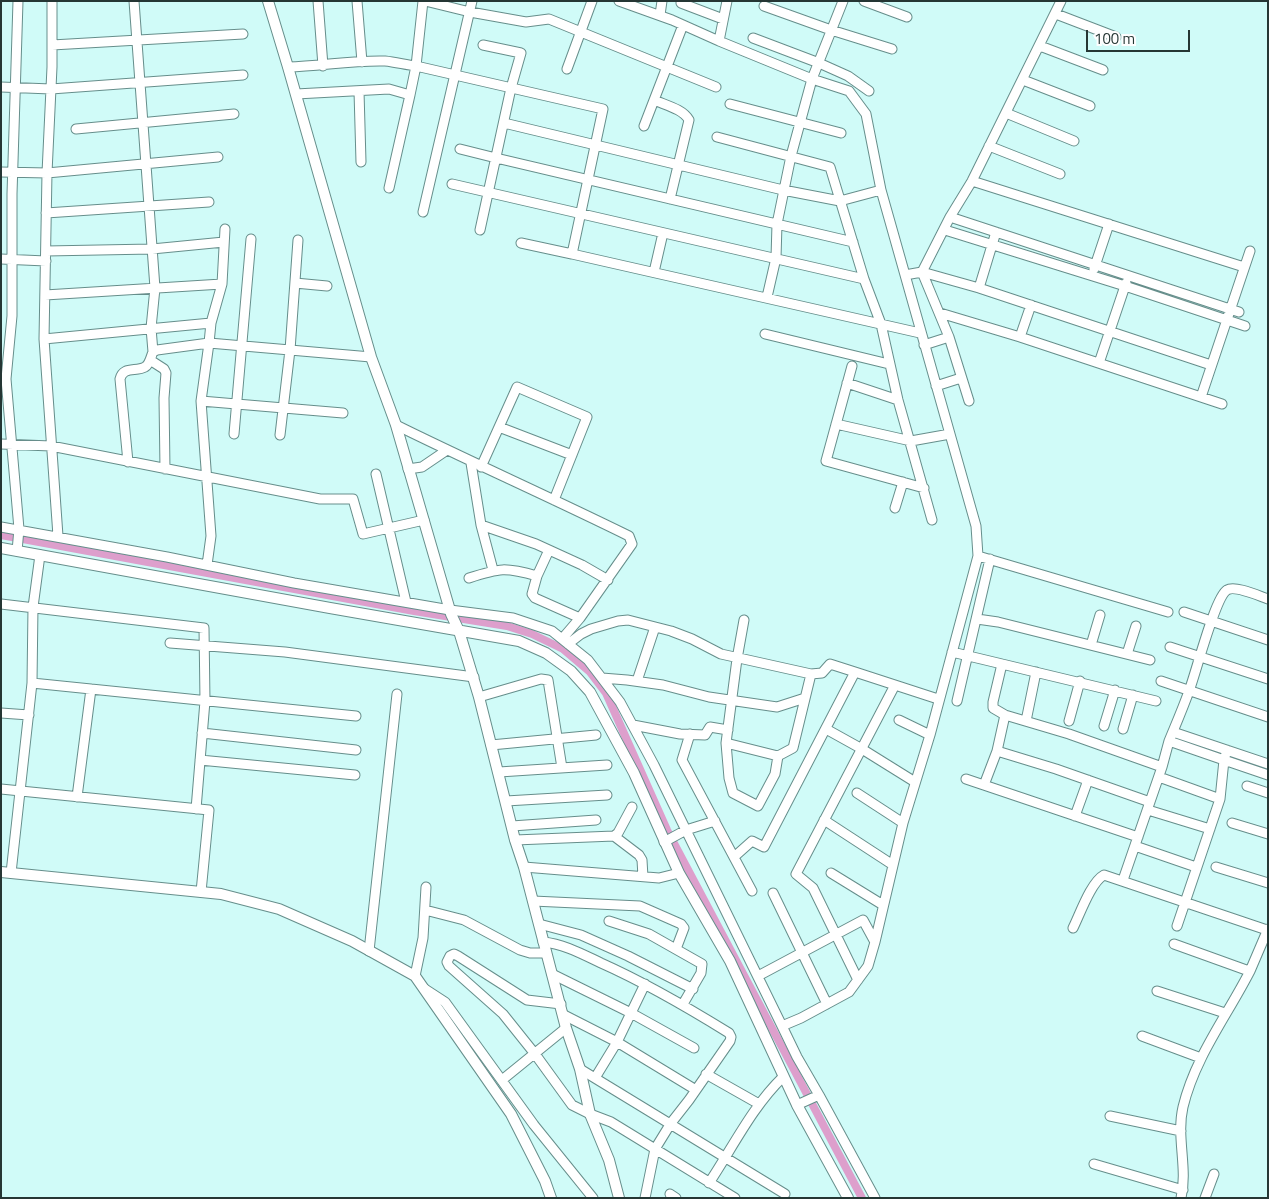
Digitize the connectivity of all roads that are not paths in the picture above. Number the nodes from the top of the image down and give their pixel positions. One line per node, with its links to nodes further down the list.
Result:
1 (18, 1): 47 (street)
2 (52, 1): 30 (street)
3 (134, 1): 29 (street)
4 (268, 1): 38 (street)
5 (318, 1): 35 (street)
6 (357, 1): 34 (street)
7 (424, 1): 18 (street); 36 (street)
8 (472, 1): 18 (street)
9 (592, 1): 24 (street)
10 (619, 1): 16 (street)
11 (727, 1): 21 (street)
12 (843, 1): 23 (street)
13 (864, 1): 20 (street)
14 (1061, 1): 19 (street)
15 (681, 3): 21 (street)
16 (661, 6): 22 (street)
17 (764, 6): 23 (street)
18 (470, 12): 24 (street); 43 (street)
19 (1056, 14): 27 (street); 32 (street)
20 (907, 17)
21 (723, 19): 26 (street)
22 (683, 25): 26 (street); 37 (street)
23 (831, 30): 33 (street); 41 (street)
24 (581, 32): 37 (street); 39 (street)
25 (243, 34): 29 (street)
26 (720, 36): 41 (street)
27 (1116, 37)
28 (753, 38): 41 (street)
29 (137, 40): 30 (street); 45 (street)
30 (52, 44): 50 (street)
31 (483, 45): 49 (street)
32 (1040, 46): 40 (street); 44 (street)
33 (892, 49)
34 (362, 62): 35 (street); 36 (street)
35 (323, 66): 38 (street)
36 (416, 66): 43 (street); 54 (street)
37 (667, 66): 48 (street); 55 (street)
38 (288, 67): 53 (street)
39 (567, 69)
40 (1103, 70)
41 (815, 71): 52 (street); 60 (street); 86 (street)
42 (243, 75): 45 (street)
43 (454, 75): 49 (street); 92 (street)
44 (1023, 80): 57 (street); 59 (street)
45 (140, 82): 50 (street); 61 (street)
46 (1, 87): 47 (street)
47 (15, 87): 50 (street); 78 (street)
48 (716, 87)
49 (511, 88): 62 (street); 68 (street)
50 (51, 89): 79 (street)
51 (359, 91): 53 (street); 54 (street); 74 (street)
52 (869, 91)
53 (296, 94): 151 (street)
54 (410, 95): 84 (street)
55 (654, 100): 63 (street); 75 (street)
56 (730, 104): 60 (street)
57 (1090, 106)
58 (234, 114): 61 (street)
59 (1006, 114): 67 (street); 69 (street)
60 (800, 122): 65 (street); 71 (street)
61 (143, 123): 64 (street); 76 (street)
62 (504, 123): 68 (street); 73 (street)
63 (644, 126)
64 (76, 129)
65 (841, 133)
66 (716, 137): 71 (street)
67 (1074, 141)
68 (595, 145): 75 (street); 81 (street)
69 (990, 146): 80 (street); 82 (street)
70 (460, 149): 73 (street)
71 (791, 156): 85 (street); 89 (street)
72 (218, 158): 76 (street)
73 (496, 158): 81 (street); 87 (street)
74 (361, 162)
75 (678, 164): 85 (street); 88 (street)
76 (146, 165): 79 (street); 91 (street)
77 (1, 172): 78 (street)
78 (13, 173): 79 (street); 115 (street)
79 (47, 173): 93 (street)
80 (1060, 174)
81 (588, 180): 88 (street); 94 (street)
82 (972, 181): 95 (street); 97 (street)
83 (452, 184): 87 (street)
84 (389, 188)
85 (783, 190): 89 (street); 96 (street)
86 (881, 190): 89 (street); 119 (street)
87 (489, 193): 94 (street); 99 (street)
88 (670, 198): 96 (street)
89 (840, 201): 106 (street)
90 (209, 202): 91 (street)
91 (149, 206): 93 (street); 109 (street)
92 (423, 212)
93 (46, 213): 112 (street)
94 (580, 214): 102 (street); 111 (street)
95 (950, 217): 100 (street); 101 (street)
96 (777, 224): 106 (street); 113 (street)
97 (1109, 224): 116 (street); 117 (street)
98 (225, 229): 105 (street)
99 (480, 230)
100 (945, 230): 108 (street); 119 (street)
101 (996, 232): 108 (street); 116 (street)
102 (663, 233): 113 (street); 118 (street)
103 (251, 239): 148 (street)
104 (298, 240): 123 (street)
105 (224, 242): 109 (street); 124 (street)
106 (853, 242): 122 (street)
107 (521, 243): 111 (street)
108 (992, 246): 120 (street); 128 (street)
109 (152, 248): 112 (street); 127 (street)
110 (1250, 251): 117 (street)
111 (572, 254): 118 (street)
112 (46, 256): 115 (street); 129 (street)
113 (776, 258): 122 (street); 130 (street)
114 (1, 259): 115 (street)
115 (12, 260): 157 (street)
116 (1095, 265): 120 (street); 121 (street)
117 (1244, 268): 132 (street)
118 (654, 272): 130 (street)
119 (913, 274): 128 (street); 134 (street); 141 (street)
120 (1091, 276): 126 (street)
121 (1128, 276): 126 (street); 132 (street)
122 (864, 279): 137 (street)
123 (295, 283): 125 (street); 149 (street)
124 (222, 284): 127 (street); 136 (street)
125 (327, 286)
126 (1124, 286): 135 (street); 140 (street)
127 (155, 288): 129 (street); 139 (street)
128 (979, 288): 131 (street)
129 (45, 294): 145 (street)
130 (767, 297): 137 (street)
131 (1031, 305): 140 (street); 144 (street)
132 (1230, 310): 133 (street); 135 (street)
133 (1239, 312)
134 (940, 313): 143 (street); 144 (street)
135 (1226, 320): 138 (street); 155 (street)
136 (211, 323): 139 (street); 146 (street)
137 (881, 324): 141 (street); 153 (street)
138 (1245, 326)
139 (151, 328): 145 (street); 150 (street)
140 (1110, 331): 152 (street); 155 (street)
141 (920, 333): 147 (street)
142 (765, 334): 153 (street)
143 (949, 337): 147 (street); 156 (street)
144 (1020, 337): 152 (street)
145 (44, 339): 177 (street)
146 (208, 343): 148 (street); 150 (street); 162 (street)
147 (930, 343): 159 (street)
148 (242, 346): 149 (street); 164 (street)
149 (290, 350): 151 (street); 166 (street)
150 (151, 356): 180 (street); 184 (street)
151 (371, 358): 169 (street)
152 (1099, 363): 160 (street)
153 (889, 364): 161 (street)
154 (852, 366): 158 (street)
155 (1211, 366): 160 (street)
156 (962, 378): 159 (street); 163 (street)
157 (4, 379): 176 (street)
158 (847, 383): 161 (street); 168 (street)
159 (942, 384): 172 (street)
160 (1201, 397): 165 (street)
161 (898, 400): 174 (street)
162 (201, 401): 164 (street); 186 (street)
163 (969, 401)
164 (237, 404): 166 (street); 171 (street)
165 (1222, 404)
166 (284, 407): 167 (street); 173 (street)
167 (343, 413)
168 (836, 424): 174 (street); 187 (street)
169 (396, 425): 178 (street); 183 (street)
170 (499, 427): 179 (street); 179 (street); 182 (street)
171 (234, 434)
172 (950, 434): 174 (street); 202 (street)
173 (280, 435)
174 (911, 441): 188 (street)
175 (1, 444): 176 (street)
176 (12, 444): 177 (street); 196 (street)
177 (51, 446): 180 (street); 197 (street)
178 (447, 450): 181 (street); 183 (street)
179 (572, 455): 189 (street)
180 (128, 462): 184 (street)
181 (472, 463): 182 (street); 193 (street)
182 (481, 467): 189 (street)
183 (415, 468): 191 (street)
184 (165, 469): 186 (street)
185 (376, 474): 195 (street)
186 (207, 478): 195 (street); 203 (street)
187 (903, 482): 188 (street); 190 (street)
188 (924, 488): 192 (street)
189 (554, 500): 207 (street)
190 (895, 508)
191 (424, 520): 195 (street); 212 (street)
192 (932, 520)
193 (481, 525): 200 (street); 204 (street)
194 (1, 526): 196 (street)
195 (389, 527): 209 (street)
196 (19, 532): 197 (street); 199 (street)
197 (58, 536): 203 (street)
198 (1, 548): 199 (street)
199 (18, 548): 201 (street)
200 (549, 550): 205 (street); 207 (street)
201 (40, 555): 211 (street); 222 (street)
202 (984, 558): 213 (street); 217 (street); 229 (street)
203 (207, 565): 209 (street)
204 (493, 570): 205 (street); 206 (street)
205 (537, 576): 216 (street)
206 (469, 578)
207 (608, 580): 216 (street)
208 (1268, 599): 219 (street)
209 (406, 602): 212 (street)
210 (1, 604): 211 (street)
211 (33, 607): 227 (street); 244 (street)
212 (450, 612): 222 (street); 224 (street)
213 (1168, 612)
214 (1184, 612): 219 (street)
215 (1100, 615): 226 (street)
216 (580, 618): 224 (street)
217 (978, 619): 226 (street); 229 (street)
218 (744, 620): 232 (street)
219 (1212, 621): 223 (street); 231 (street)
220 (655, 626): 224 (street); 232 (street); 241 (street)
221 (1136, 626): 230 (street)
222 (457, 628): 238 (street); 322 (street)
223 (1268, 640)
224 (565, 642): 239 (street)
225 (170, 643): 227 (street)
226 (1091, 645): 230 (street)
227 (204, 646): 238 (street); 254 (street)
228 (1170, 647): 231 (street)
229 (960, 653): 234 (street); 253 (street); 256 (street)
230 (1127, 654): 233 (street)
231 (1200, 657): 240 (street); 248 (street)
232 (737, 659): 237 (street); 255 (street)
233 (1150, 660)
234 (1002, 664): 236 (street); 259 (street)
235 (856, 672): 237 (street); 245 (street); 268 (street)
236 (1036, 672): 242 (street); 265 (street)
237 (811, 674): 252 (street)
238 (474, 677): 251 (street)
239 (602, 678): 241 (street); 266 (street)
240 (1268, 679)
241 (637, 681): 255 (street)
242 (1080, 681): 247 (street); 264 (street)
243 (1160, 681): 248 (street)
244 (32, 683): 246 (street); 260 (street)
245 (895, 685): 253 (street); 280 (street)
246 (91, 689): 254 (street); 305 (street)
247 (1115, 690): 250 (street); 267 (street)
248 (1189, 690): 262 (street); 271 (street)
249 (397, 694): 354 (street)
250 (1133, 695): 257 (street); 269 (street)
251 (479, 697): 276 (street); 279 (street)
252 (805, 698): 255 (street); 284 (street)
253 (938, 699): 275 (street)
254 (205, 701): 261 (street); 272 (street)
255 (732, 701): 270 (street)
256 (957, 701)
257 (1156, 701)
258 (1, 713): 260 (street)
259 (1005, 715): 265 (street); 283 (street)
260 (29, 716): 301 (street)
261 (356, 716)
262 (1268, 717)
263 (899, 720): 275 (street)
264 (1069, 720)
265 (1026, 721): 289 (street)
266 (633, 725): 273 (street); 319 (street)
267 (1104, 726)
268 (826, 729): 280 (street); 325 (street)
269 (1123, 729)
270 (728, 730): 273 (street); 278 (street)
271 (1173, 732): 277 (street); 282 (street)
272 (202, 733): 281 (street); 285 (street)
273 (690, 734): 314 (street)
274 (596, 735): 276 (street)
275 (930, 736): 297 (street)
276 (558, 738): 279 (street); 290 (street)
277 (1169, 741): 286 (street); 289 (street)
278 (726, 743): 284 (street); 284 (street)
279 (491, 745): 291 (street)
280 (862, 749): 297 (street); 313 (street)
281 (356, 750)
282 (1227, 750): 286 (street); 287 (street)
283 (997, 751): 296 (street); 298 (street)
284 (778, 756)
285 (200, 760): 292 (street); 310 (street)
286 (1224, 760): 293 (street); 306 (street)
287 (1268, 764)
288 (607, 766): 290 (street)
289 (1162, 767): 294 (street)
290 (562, 768): 291 (street)
291 (499, 772): 307 (street)
292 (355, 775)
293 (1268, 775)
294 (1159, 777): 306 (street); 308 (street)
295 (966, 779): 298 (street)
296 (1088, 780): 308 (street); 311 (street)
297 (915, 782): 315 (street)
298 (984, 785): 311 (street)
299 (1247, 786): 303 (street)
300 (1, 789): 301 (street)
301 (20, 791): 305 (street); 330 (street)
302 (858, 793): 315 (street)
303 (1268, 794)
304 (607, 795): 307 (street)
305 (77, 796): 310 (street)
306 (1220, 799): 318 (street)
307 (506, 801): 317 (street)
308 (1149, 806): 318 (street); 324 (street)
309 (632, 807): 321 (street)
310 (196, 809): 338 (street)
311 (1075, 816): 324 (street)
312 (596, 820): 317 (street)
313 (824, 820): 326 (street); 349 (street)
314 (715, 821): 319 (street); 325 (street)
315 (904, 823): 326 (street)
316 (1232, 823): 320 (street)
317 (512, 826): 323 (street)
318 (1210, 828): 329 (street)
319 (686, 830): 322 (street); 360 (street)
320 (1268, 834)
321 (614, 836): 323 (street); 333 (street)
322 (669, 839): 331 (street)
323 (515, 840): 327 (street)
324 (1137, 842): 329 (street); 334 (street)
325 (734, 857): 337 (street)
326 (893, 865): 342 (street)
327 (524, 867): 333 (street); 340 (street)
328 (1216, 867): 335 (street)
329 (1196, 868): 341 (street)
330 (6, 872): 338 (street)
331 (679, 873): 333 (street); 383 (street)
332 (831, 873): 342 (street)
333 (643, 877)
334 (1123, 880): 341 (street); 347 (street)
335 (1268, 882)
336 (426, 887): 343 (street)
337 (752, 891)
338 (200, 892): 354 (street)
339 (772, 893): 356 (street)
340 (533, 901): 345 (street); 353 (street)
341 (1185, 902): 346 (street); 348 (street)
342 (883, 905): 351 (street)
343 (425, 910): 355 (street); 359 (street)
344 (609, 921): 353 (street)
345 (539, 924): 350 (street); 364 (street)
346 (1177, 926)
347 (1073, 928)
348 (1268, 929): 357 (street)
349 (836, 934): 351 (street); 356 (street); 361 (street)
350 (543, 942): 355 (street); 362 (street)
351 (875, 942): 361 (street)
352 (1174, 944): 357 (street)
353 (676, 948): 364 (street)
354 (369, 951): 359 (street)
355 (546, 953): 358 (street)
356 (802, 953): 360 (street); 368 (street)
357 (1250, 971): 370 (street)
358 (552, 974): 366 (street); 369 (street)
359 (415, 976): 363 (street)
360 (758, 976): 372 (street)
361 (858, 980): 368 (street)
362 (645, 984): 367 (street); 369 (street)
363 (424, 988): 382 (street); 399 (street)
364 (693, 989): 367 (street)
365 (1157, 991): 370 (street)
366 (561, 1004): 371 (street); 377 (street)
367 (683, 1004): 380 (street)
368 (827, 1004): 372 (street)
369 (631, 1013): 375 (street); 376 (street)
370 (1224, 1014): 378 (street)
371 (564, 1015): 373 (street); 375 (street)
372 (782, 1026): 385 (street)
373 (566, 1028): 377 (street); 379 (street)
374 (1142, 1036): 378 (street)
375 (617, 1042): 381 (street); 384 (street)
376 (694, 1048)
377 (535, 1054): 382 (street); 388 (street)
378 (1201, 1058): 391 (street)
379 (580, 1069): 381 (street); 388 (street)
380 (706, 1074): 384 (street); 386 (street)
381 (595, 1078): 390 (street)
382 (502, 1080): 400 (street)
383 (778, 1082): 386 (street); 387 (street)
384 (696, 1090): 390 (street)
385 (816, 1096): 387 (street); 405 (street)
386 (759, 1104): 393 (street)
387 (799, 1104): 404 (street)
388 (590, 1114): 392 (street); 401 (street)
389 (1110, 1116): 391 (street)
390 (671, 1123): 392 (street); 393 (street)
391 (1181, 1131): 398 (street)
392 (655, 1149): 396 (street); 402 (street)
393 (726, 1157): 396 (street); 397 (street)
394 (1094, 1164): 398 (street)
395 (1214, 1174): 406 (street)
396 (709, 1183): 403 (street)
397 (785, 1194)
398 (1182, 1194)
399 (551, 1198)
400 (593, 1198)
401 (618, 1198)
402 (645, 1198)
403 (734, 1198)
404 (848, 1198)
405 (875, 1198)
406 (1205, 1198)

